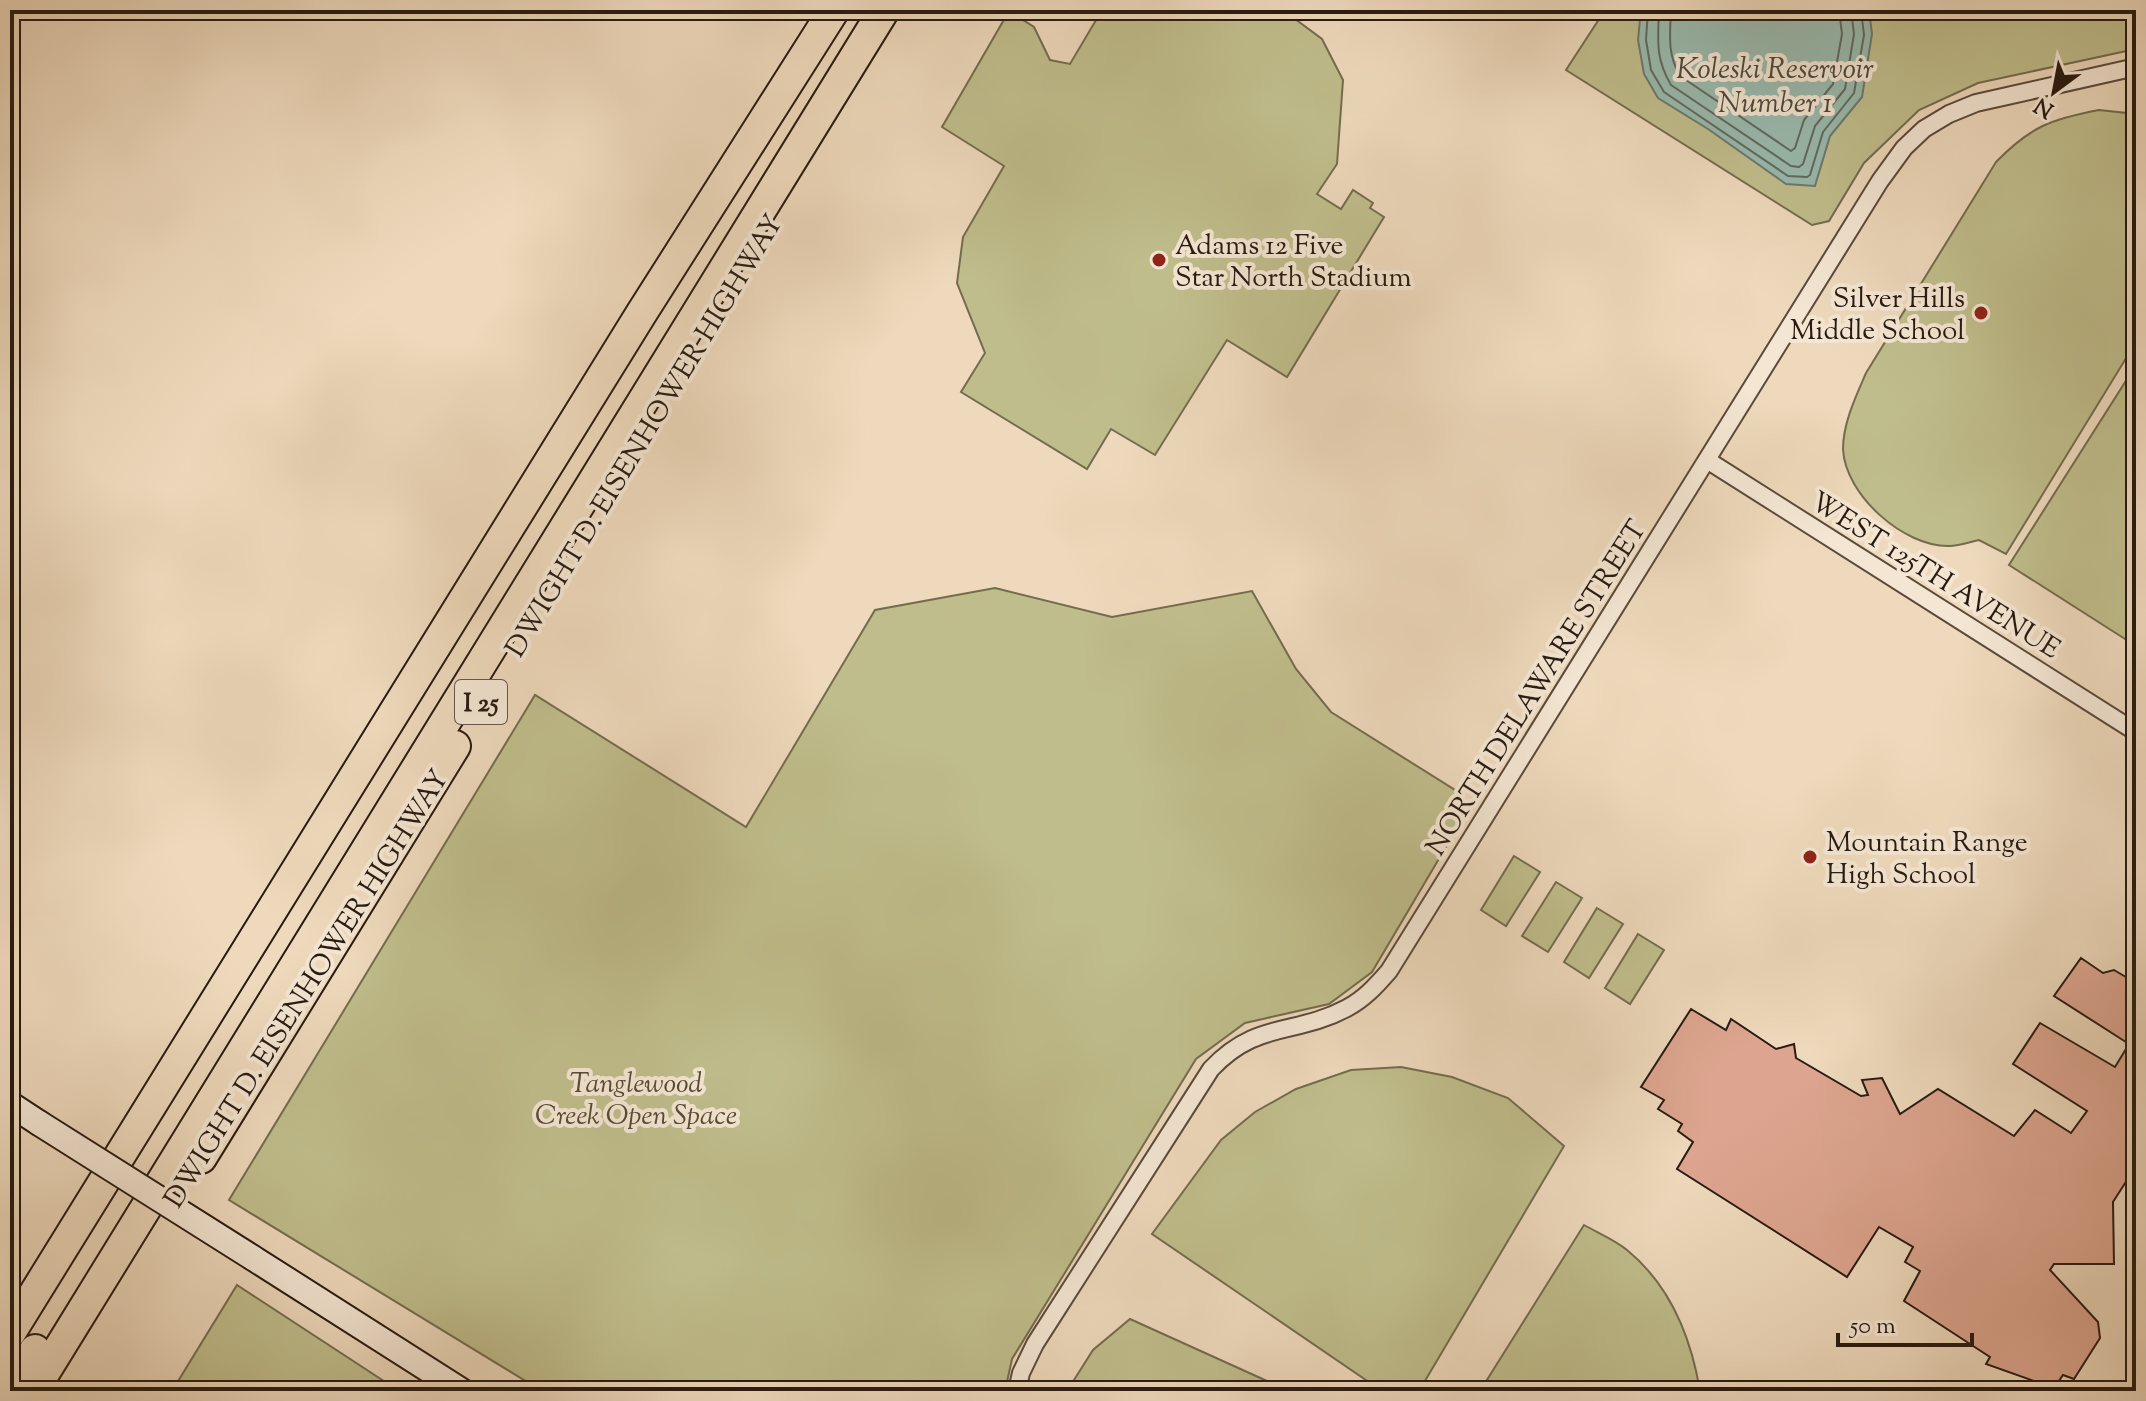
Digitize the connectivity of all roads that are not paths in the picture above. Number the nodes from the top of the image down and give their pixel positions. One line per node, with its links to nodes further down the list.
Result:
1 (834, 10): 9 (highway, I 25)
2 (861, 10): 10 (highway)
3 (884, 10): 11 (highway)
4 (902, 10): 12 (highway, DWIGHT D. EISENHOWER HIGHWAY / I 25)
5 (2136, 67): 6 (street, NORTH DELAWARE STREET)
6 (1707, 460): 7 (street, WEST 125TH AVENUE); 14 (street, NORTH DELAWARE STREET)
7 (2136, 732)
8 (10, 1104): 13 (main road, bridge)
9 (10, 1333)
10 (10, 1390)
11 (33, 1391)
12 (57, 1391)
13 (462, 1391)
14 (1017, 1391)

